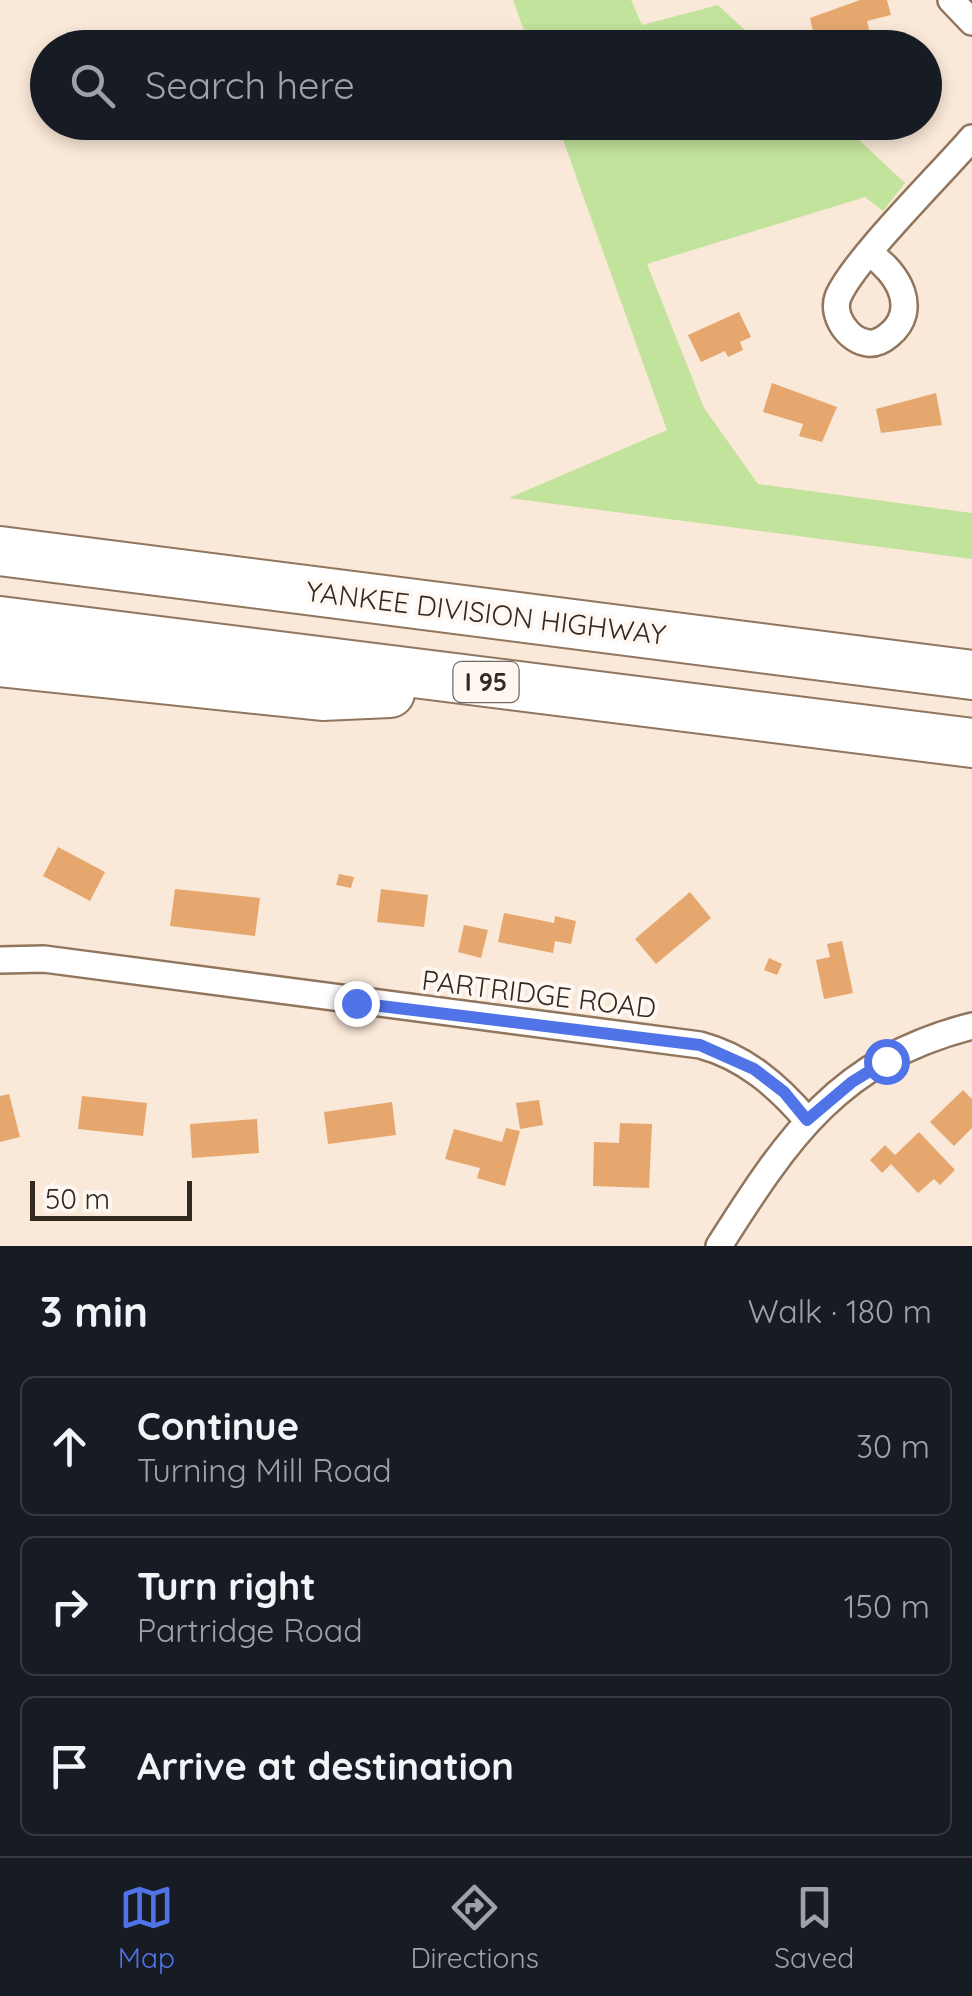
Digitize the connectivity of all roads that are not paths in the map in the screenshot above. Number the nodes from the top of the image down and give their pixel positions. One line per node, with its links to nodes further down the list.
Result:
1 (951, 0): 2 (street)
2 (972, 22)
3 (972, 138): 4 (street)
4 (870, 254)
5 (0, 551): 8 (highway, YANKEE DIVISION HIGHWAY)
6 (0, 621): 9 (highway, I 95)
7 (0, 662): 9 (highway)
8 (972, 675)
9 (522, 687): 10 (highway, I 95)
10 (972, 744)
11 (0, 960): 13 (street, PARTRIDGE ROAD)
12 (972, 1026): 13 (street)
13 (807, 1120): 14 (street)
14 (719, 1246)

